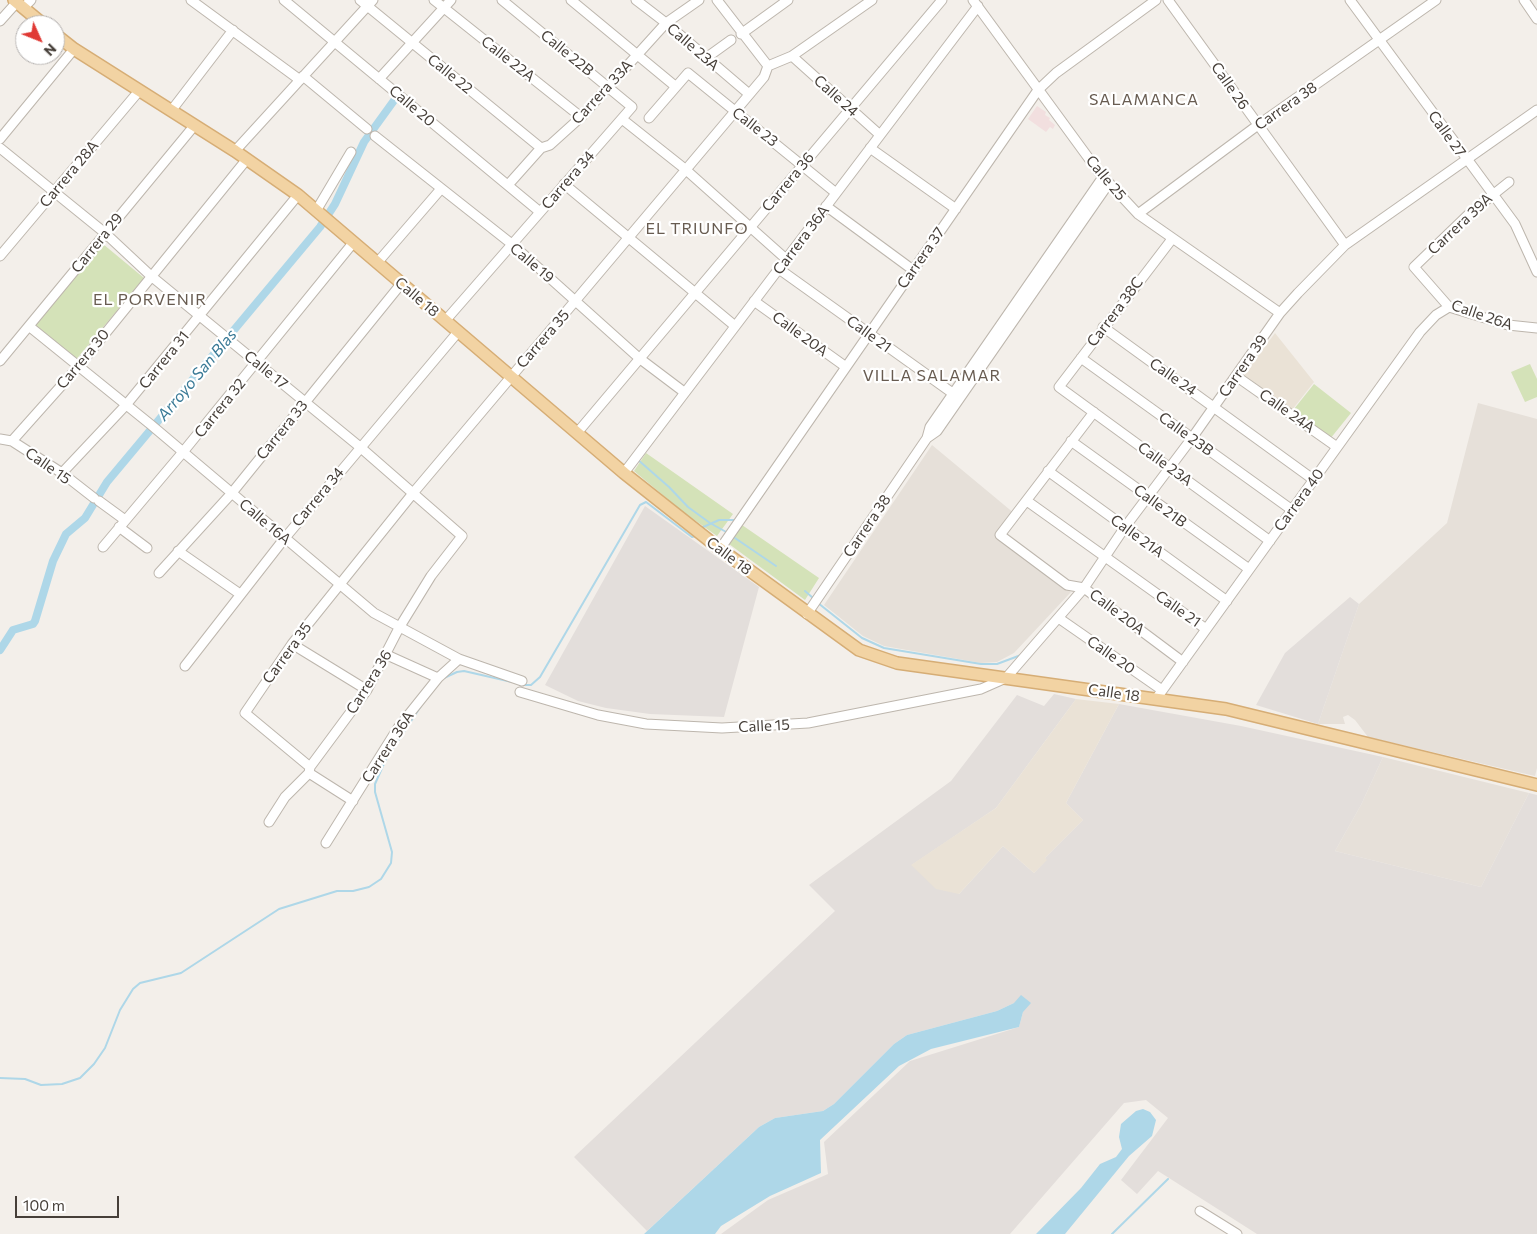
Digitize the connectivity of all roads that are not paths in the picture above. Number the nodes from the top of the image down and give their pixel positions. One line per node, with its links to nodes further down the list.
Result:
1 (192, 0): 26 (street)
2 (284, 0): 30 (street, Calle 20)
3 (434, 0): 21 (street, Calle 22A)
4 (451, 0): 21 (street)
5 (502, 0): 41 (street, Calle 22B)
6 (571, 0): 34 (street)
7 (636, 0): 25 (street, Calle 23A)
8 (699, 0): 25 (street, Carrera 33A)
9 (717, 0): 27 (street)
10 (788, 0): 27 (street)
11 (872, 0): 35 (street)
12 (942, 0): 46 (street, Carrera 36)
13 (1156, 0): 42 (street, Carrera 37)
14 (1168, 0): 54 (street, Calle 26)
15 (1350, 0): 29 (street, Calle 27)
16 (1436, 0): 29 (street, Carrera 38)
17 (1524, 0): 23 (street)
18 (21, 2): 22 (main road); 24 (street)
19 (367, 2): 30 (street); 32 (street, Calle 22)
20 (976, 3): 42 (street, Calle 25); 56 (street, Carrera 36A)
21 (444, 8): 32 (street); 50 (street, Calle 22A)
22 (34, 15)
23 (1537, 19)
24 (0, 21)
25 (666, 23): 34 (street, Carrera 33A); 36 (street, Calle 23A)
26 (233, 30): 38 (street); 48 (street)
27 (741, 34): 37 (street)
28 (732, 40): 36 (street)
29 (1379, 40): 54 (street, Carrera 38); 65 (street, Calle 27)
30 (334, 41): 38 (street); 39 (street, Calle 20)
31 (65, 42): 33 (main road, Calle 18)
32 (412, 43): 39 (street); 60 (street, Calle 22)
33 (74, 49): 43 (main road, Calle 18); 58 (street)
34 (637, 55): 40 (street); 41 (street, Carrera 33A)
35 (792, 56): 37 (street); 46 (street, Calle 24)
36 (706, 58): 44 (street, Calle 23A)
37 (768, 66): 44 (street, Carrera 35)
38 (301, 78): 55 (street); 62 (street)
39 (379, 79): 71 (street, Calle 20)
40 (675, 86): 49 (street, Calle 23); 51 (street, Calle 23)
41 (609, 88): 45 (street, Calle 22B); 50 (street, Carrera 33A)
42 (1038, 90): 68 (street, Calle 25); 78 (street, Carrera 37)
43 (139, 91): 48 (main road, Calle 18); 73 (street, Carrera 28A)
44 (749, 94): 49 (street, Carrera 35)
45 (632, 107): 52 (street, Carrera 34)
46 (850, 109): 56 (street, Calle 24); 66 (street, Carrera 36)
47 (1537, 110): 65 (street, Carrera 39)
48 (171, 111): 53 (main road, Calle 18)
49 (736, 111): 66 (street, Calle 23); 67 (street, Carrera 35)
50 (581, 118): 60 (street, Carrera 33A)
51 (649, 118)
52 (622, 119): 67 (street); 70 (street, Carrera 34)
53 (194, 126): 62 (main road, Calle 18); 83 (street, Carrera 29)
54 (1258, 126): 81 (street, Carrera 38); 87 (street, Calle 26)
55 (367, 128)
56 (880, 134): 61 (street, Carrera 36A)
57 (375, 136): 72 (street, Calle 19)
58 (0, 139)
59 (0, 148): 73 (street, Calle 17)
60 (541, 148): 71 (street, Carrera 33A)
61 (870, 148): 74 (street, Carrera 36A); 78 (street)
62 (235, 152): 64 (main road, Calle 18)
63 (350, 152): 80 (street)
64 (247, 159): 76 (main road, Calle 18); 96 (street, Carrera 30)
65 (1466, 160): 75 (street, Calle 27); 87 (street, Carrera 39)
66 (803, 164): 74 (street, Calle 23); 82 (street, Carrera 36)
67 (685, 170): 82 (street); 84 (street, Carrera 35)
68 (1106, 180): 81 (street, Calle 25); 121 (street, Carrera 38)
69 (1509, 182): 75 (street, Carrera 39A)
70 (564, 184): 79 (street, Carrera 34); 84 (street)
71 (508, 186): 79 (street, Calle 20)
72 (440, 190): 88 (street, Calle 19); 91 (street)
73 (54, 192): 83 (street, Calle 17); 89 (street, Carrera 28A)
74 (836, 193): 77 (street, Carrera 36A)
75 (1492, 194): 92 (street, Carrera 39A); 95 (street, Calle 27)
76 (298, 195): 80 (main road, Calle 18); 103 (street, Carrera 31)
77 (826, 206): 90 (street, Carrera 36A); 94 (street)
78 (956, 209): 94 (street, Carrera 37)
79 (540, 212): 88 (street, Carrera 34)
80 (319, 213): 86 (main road, Calle 18)
81 (1138, 214): 85 (street, Calle 25)
82 (750, 227): 90 (street); 98 (street, Carrera 36)
83 (105, 233): 96 (street, Calle 17); 106 (street, Carrera 29)
84 (628, 238): 98 (street); 99 (street, Carrera 35)
85 (1172, 239): 102 (street, Calle 25); 107 (street, Carrera 38C)
86 (354, 243): 91 (main road, Calle 18); 114 (street, Carrera 32)
87 (1345, 245): 102 (street, Carrera 39)
88 (513, 246): 99 (street, Calle 19); 104 (street, Carrera 34)
89 (0, 256)
90 (786, 259): 93 (street, Carrera 36A)
91 (377, 263): 97 (main road, Calle 18)
92 (1414, 267): 101 (street, Calle 26A)
93 (779, 269): 100 (street, Carrera 36A); 110 (street, Calle 21)
94 (913, 270): 110 (street, Carrera 37)
95 (1537, 272)
96 (152, 276): 103 (street, Calle 17); 115 (street, Carrera 30)
97 (402, 284): 104 (main road, Calle 18); 122 (street, Carrera 33)
98 (694, 293): 105 (street); 111 (street, Carrera 36)
99 (576, 300): 111 (street, Calle 19); 118 (street, Carrera 35)
100 (754, 301): 105 (street, Carrera 36A); 116 (street, Calle 20A)
101 (1449, 307): 108 (street, Calle 26A); 132 (street, Carrera 40)
102 (1280, 313): 117 (street, Carrera 39)
103 (200, 316): 114 (street, Calle 17); 123 (street, Carrera 31)
104 (445, 321): 109 (main road, Calle 18)
105 (735, 326): 120 (street, Carrera 36A)
106 (30, 327): 113 (street, Carrera 29); 115 (street, Calle 16A)
107 (1103, 328): 112 (street, Carrera 38C); 124 (street, Calle 24)
108 (1537, 328)
109 (458, 332): 118 (main road, Calle 18); 131 (street, Carrera 34)
110 (869, 334): 116 (street, Carrera 37); 121 (street, Calle 21)
111 (640, 358): 120 (street, Calle 19); 126 (street, Carrera 36)
112 (1081, 358): 119 (street, Carrera 38C); 127 (street, Calle 23B)
113 (0, 361)
114 (257, 362): 122 (street, Calle 17); 133 (street, Carrera 32)
115 (78, 367): 123 (street, Calle 16A); 129 (street, Carrera 30)
116 (846, 367): 151 (street, Carrera 37)
117 (1236, 376): 124 (street, Carrera 39); 132 (street, Calle 24A)
118 (511, 377): 126 (main road, Calle 18); 139 (street, Carrera 35)
119 (1059, 388): 125 (street, Calle 23A)
120 (686, 390): 137 (street, Carrera 36A)
121 (957, 396): 160 (street, Carrera 38)
122 (305, 402): 131 (street, Calle 17); 140 (street, Carrera 33)
123 (126, 405): 133 (street, Calle 16A); 136 (street, Carrera 31)
124 (1214, 406): 127 (street, Carrera 39); 138 (street, Calle 24)
125 (1094, 412): 130 (street); 134 (street, Calle 23A)
126 (576, 433): 137 (main road, Calle 18)
127 (1192, 438): 134 (street, Carrera 39); 143 (street, Calle 23B)
128 (0, 439): 129 (street, Calle 15)
129 (12, 441): 136 (street, Calle 15)
130 (1071, 441): 135 (street); 141 (street, Calle 21B)
131 (360, 447): 139 (street, Calle 17); 147 (street, Carrera 34)
132 (1337, 447): 138 (street, Carrera 40)
133 (183, 452): 140 (street, Calle 16A); 144 (street, Carrera 32)
134 (1170, 468): 141 (street, Carrera 39); 148 (street, Calle 23A)
135 (1048, 471): 142 (street); 145 (street, Calle 21A)
136 (62, 472): 144 (street, Calle 15)
137 (624, 473): 151 (main road, Calle 18)
138 (1314, 480): 143 (street, Carrera 40)
139 (414, 492): 146 (street, Calle 17); 156 (street, Carrera 35)
140 (231, 494): 147 (street, Calle 16A); 152 (street, Carrera 33)
141 (1148, 498): 145 (street, Carrera 39); 154 (street, Calle 21B)
142 (1027, 501): 153 (street, Calle 21); 157 (street, Calle 20A)
143 (1292, 510): 148 (street, Carrera 40)
144 (121, 524): 149 (street, Carrera 32); 150 (street, Calle 15)
145 (1125, 527): 153 (street, Carrera 39); 159 (street, Calle 21A)
146 (462, 536): 162 (street, Carrera 36)
147 (284, 539): 156 (street, Calle 16A); 158 (street, Carrera 34)
148 (1270, 541): 154 (street, Carrera 40)
149 (103, 547)
150 (147, 548)
151 (720, 549): 160 (main road, Calle 18)
152 (178, 551): 155 (street, Carrera 33); 158 (street)
153 (1104, 557): 157 (street, Carrera 39); 163 (street, Calle 21)
154 (1249, 569): 159 (street, Carrera 40)
155 (159, 573)
156 (340, 584): 162 (street, Calle 16A); 164 (street, Carrera 35)
157 (1084, 588): 161 (street, Carrera 39); 167 (street, Calle 20A)
158 (240, 594): 168 (street, Carrera 34)
159 (1227, 601): 163 (street, Carrera 40)
160 (807, 614): 170 (main road, Calle 18)
161 (1060, 619): 170 (street, Carrera 39); 174 (street, Calle 20)
162 (399, 628): 165 (street, Carrera 36); 166 (street, Calle 16A)
163 (1206, 629): 167 (street, Carrera 40)
164 (292, 644): 172 (street); 175 (street, Carrera 35)
165 (387, 655): 169 (street); 172 (street, Carrera 36)
166 (459, 659): 169 (street, Carrera 36A); 171 (street, Calle 16A)
167 (1183, 662): 174 (street, Carrera 40)
168 (185, 666)
169 (438, 678): 177 (street, Carrera 36A)
170 (1006, 678): 173 (street, Calle 15); 174 (main road, Calle 18)
171 (522, 681)
172 (367, 690): 175 (street, Carrera 36)
173 (520, 692)
174 (1159, 695): 176 (main road, Calle 18)
175 (310, 770): 177 (street); 178 (street, Carrera 36)
176 (1537, 785)
177 (353, 801): 179 (street, Carrera 36A)
178 (269, 822)
179 (326, 843)
180 (1200, 1211): 181 (street)
181 (1237, 1234)

